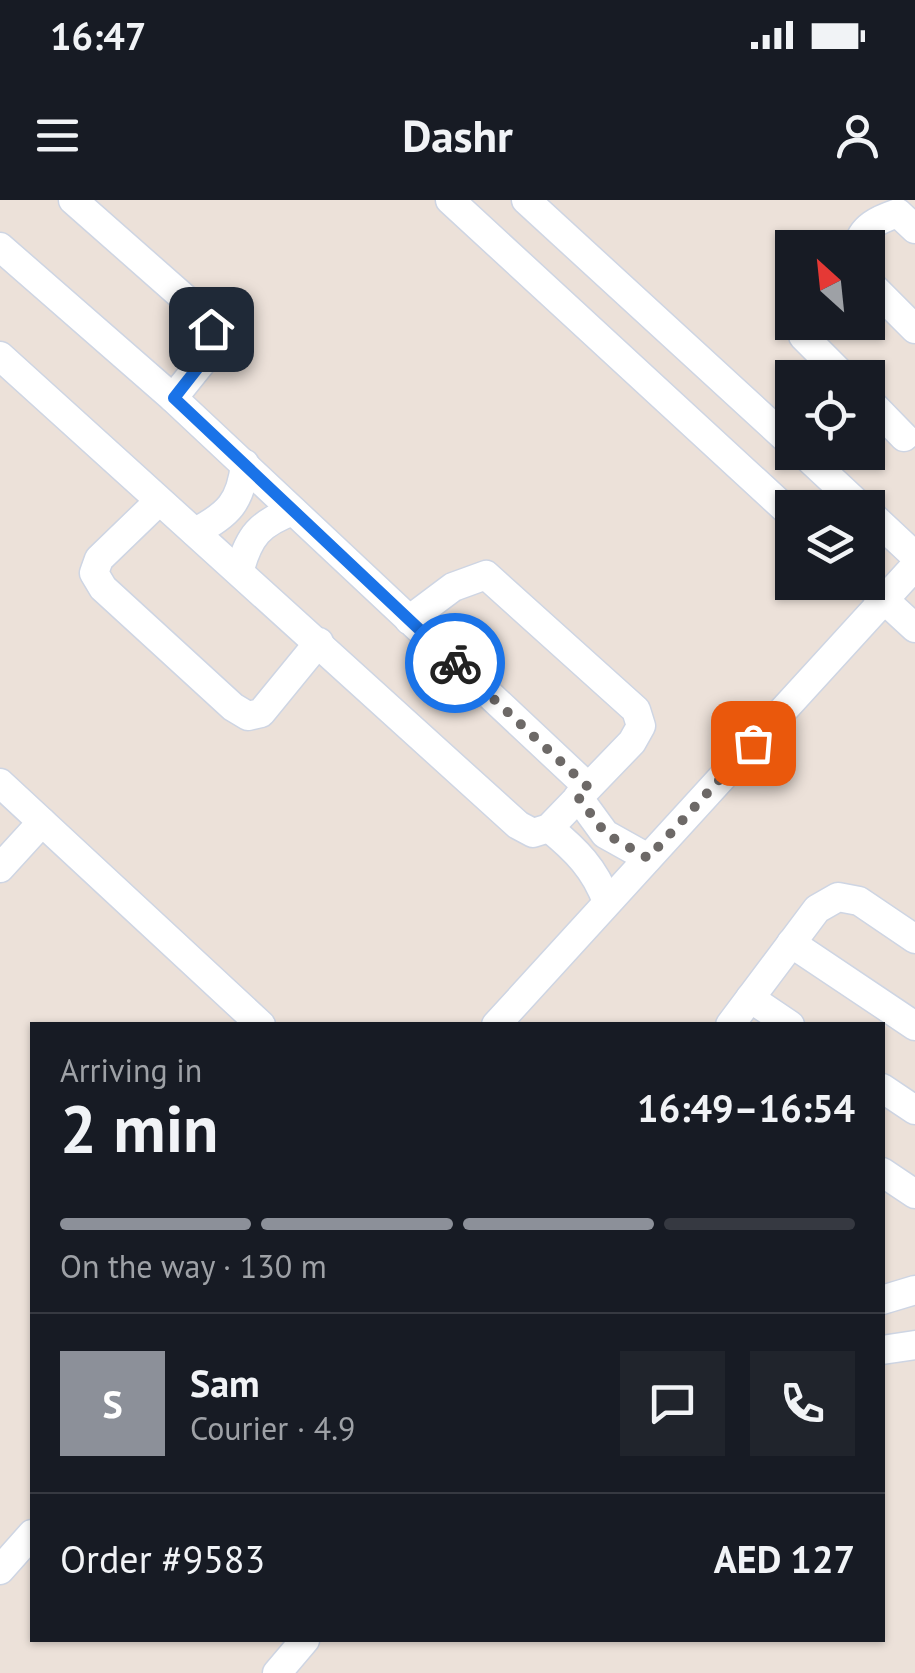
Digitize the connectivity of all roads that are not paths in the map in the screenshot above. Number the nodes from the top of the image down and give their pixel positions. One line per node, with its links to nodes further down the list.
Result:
1 (73, 200): 12 (lane)
2 (450, 200): 19 (lane)
3 (526, 200): 14 (lane)
4 (915, 229): 5 (lane)
5 (867, 230)
6 (0, 247): 12 (lane)
7 (885, 299): 8 (lane)
8 (915, 328)
9 (808, 340): 11 (lane)
10 (0, 356): 20 (lane)
11 (827, 360)
12 (174, 398): 16 (lane)
13 (885, 417): 15 (lane)
14 (775, 428)
15 (904, 437)
16 (244, 464): 21 (lane); 23 (lane)
17 (822, 470): 18 (lane)
18 (843, 490)
19 (775, 499)
20 (158, 502): 23 (lane); 32 (lane)
21 (293, 511): 26 (lane); 30 (lane)
22 (885, 528): 24 (lane)
23 (194, 532): 26 (lane)
24 (915, 556)
25 (915, 566): 27 (lane)
26 (240, 569): 32 (lane)
27 (885, 585)
28 (867, 600): 37 (lane)
29 (885, 600): 31 (lane)
30 (409, 620): 34 (lane); 34 (lane)
31 (915, 628)
32 (319, 642): 36 (lane)
33 (0, 783): 35 (lane)
34 (583, 792): 36 (lane); 37 (lane)
35 (42, 822): 38 (lane); 43 (lane)
36 (549, 828): 39 (lane)
37 (648, 858): 39 (lane)
38 (0, 868)
39 (608, 902): 44 (lane)
40 (915, 938): 41 (lane)
41 (791, 943): 42 (lane); 47 (lane)
42 (750, 998): 45 (lane); 46 (lane)
43 (259, 1022)
44 (499, 1022)
45 (732, 1022)
46 (786, 1022)
47 (915, 1026)
48 (885, 1090): 49 (lane)
49 (915, 1110)
50 (885, 1174): 51 (lane)
51 (915, 1194)
52 (915, 1290): 53 (lane)
53 (885, 1299)
54 (915, 1345): 55 (lane)
55 (885, 1350)
56 (30, 1536): 57 (lane)
57 (0, 1570)
58 (304, 1642): 59 (lane)
59 (277, 1673)

